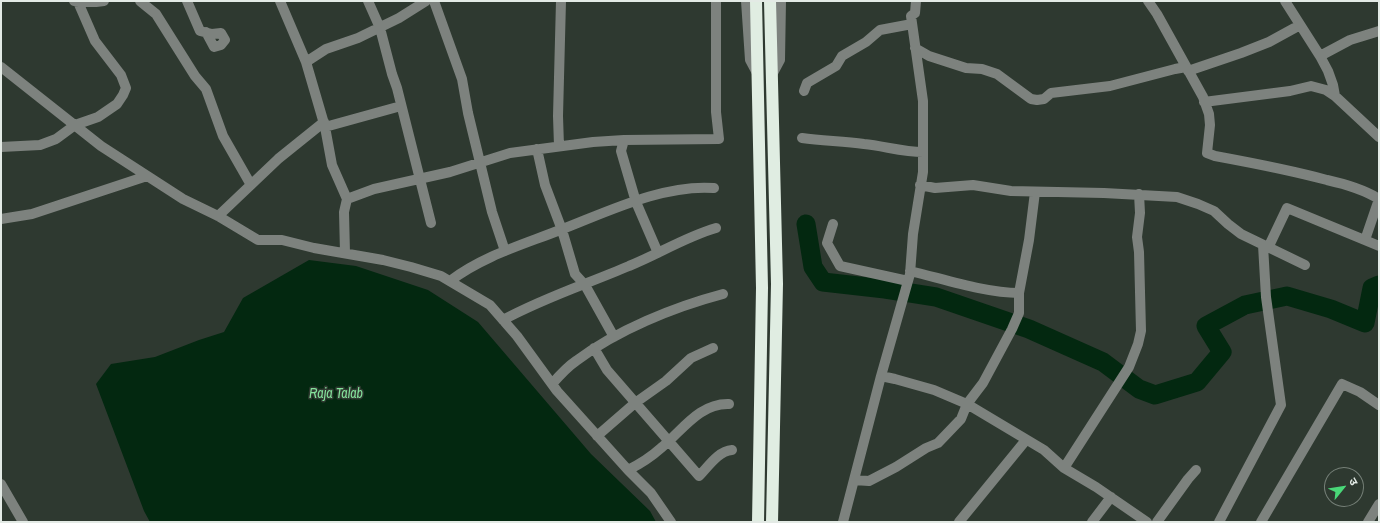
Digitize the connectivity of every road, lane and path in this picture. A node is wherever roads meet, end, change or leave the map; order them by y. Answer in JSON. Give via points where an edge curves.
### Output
{"nodes":[{"id":1,"x":76,"y":1,"type":"edge"},
{"id":2,"x":104,"y":1,"type":"edge"},
{"id":3,"x":140,"y":1,"type":"edge"},
{"id":4,"x":186,"y":1,"type":"edge"},
{"id":5,"x":280,"y":1,"type":"edge"},
{"id":6,"x":368,"y":1,"type":"edge"},
{"id":7,"x":426,"y":1,"type":"edge"},
{"id":8,"x":434,"y":1,"type":"edge"},
{"id":9,"x":561,"y":1,"type":"edge"},
{"id":10,"x":716,"y":1,"type":"edge"},
{"id":11,"x":746,"y":1,"type":"edge"},
{"id":12,"x":756,"y":1,"type":"edge"},
{"id":13,"x":770,"y":1,"type":"edge"},
{"id":14,"x":781,"y":1,"type":"edge"},
{"id":15,"x":916,"y":1,"type":"edge"},
{"id":16,"x":1148,"y":1,"type":"edge"},
{"id":17,"x":1285,"y":1,"type":"edge"},
{"id":18,"x":912,"y":24,"type":"junction"},
{"id":19,"x":1300,"y":25,"type":"junction"},
{"id":20,"x":380,"y":28,"type":"junction"},
{"id":21,"x":1379,"y":31,"type":"edge"},
{"id":22,"x":206,"y":32,"type":"dead end"},
{"id":23,"x":915,"y":48,"type":"junction"},
{"id":24,"x":1320,"y":56,"type":"junction"},
{"id":25,"x":306,"y":62,"type":"junction"},
{"id":26,"x":1,"y":68,"type":"edge"},
{"id":27,"x":1187,"y":69,"type":"junction"},
{"id":28,"x":772,"y":74,"type":"junction"},
{"id":29,"x":758,"y":75,"type":"junction"},
{"id":30,"x":804,"y":91,"type":"dead end"},
{"id":31,"x":1335,"y":96,"type":"junction"},
{"id":32,"x":1204,"y":102,"type":"junction"},
{"id":33,"x":401,"y":106,"type":"junction"},
{"id":34,"x":325,"y":124,"type":"junction"},
{"id":35,"x":75,"y":125,"type":"junction"},
{"id":36,"x":1379,"y":136,"type":"edge"},
{"id":37,"x":802,"y":138,"type":"dead end"},
{"id":38,"x":624,"y":140,"type":"junction"},
{"id":39,"x":560,"y":146,"type":"junction"},
{"id":40,"x":1,"y":147,"type":"edge"},
{"id":41,"x":537,"y":149,"type":"junction"},
{"id":42,"x":923,"y":152,"type":"junction"},
{"id":43,"x":480,"y":163,"type":"junction"},
{"id":44,"x":147,"y":176,"type":"junction"},
{"id":45,"x":420,"y":179,"type":"junction"},
{"id":46,"x":251,"y":185,"type":"junction"},
{"id":47,"x":920,"y":185,"type":"junction"},
{"id":48,"x":714,"y":188,"type":"dead end"},
{"id":49,"x":1035,"y":192,"type":"junction"},
{"id":50,"x":1139,"y":194,"type":"junction"},
{"id":51,"x":347,"y":200,"type":"junction"},
{"id":52,"x":636,"y":202,"type":"junction"},
{"id":53,"x":218,"y":216,"type":"junction"},
{"id":54,"x":1,"y":220,"type":"edge"},
{"id":55,"x":431,"y":223,"type":"dead end"},
{"id":56,"x":833,"y":224,"type":"dead end"},
{"id":57,"x":716,"y":228,"type":"dead end"},
{"id":58,"x":562,"y":230,"type":"junction"},
{"id":59,"x":1365,"y":240,"type":"junction"},
{"id":60,"x":1379,"y":246,"type":"edge"},
{"id":61,"x":1265,"y":247,"type":"junction"},
{"id":62,"x":505,"y":251,"type":"junction"},
{"id":63,"x":345,"y":253,"type":"junction"},
{"id":64,"x":658,"y":253,"type":"junction"},
{"id":65,"x":1305,"y":265,"type":"dead end"},
{"id":66,"x":909,"y":276,"type":"junction"},
{"id":67,"x":450,"y":281,"type":"junction"},
{"id":68,"x":585,"y":285,"type":"junction"},
{"id":69,"x":1019,"y":293,"type":"junction"},
{"id":70,"x":723,"y":294,"type":"dead end"},
{"id":71,"x":502,"y":320,"type":"junction"},
{"id":72,"x":614,"y":337,"type":"junction"},
{"id":73,"x":594,"y":348,"type":"junction"},
{"id":74,"x":712,"y":348,"type":"dead end"},
{"id":75,"x":881,"y":376,"type":"junction"},
{"id":76,"x":552,"y":384,"type":"junction"},
{"id":77,"x":635,"y":403,"type":"junction"},
{"id":78,"x":730,"y":404,"type":"dead end"},
{"id":79,"x":967,"y":404,"type":"junction"},
{"id":80,"x":1379,"y":406,"type":"edge"},
{"id":81,"x":597,"y":436,"type":"junction"},
{"id":82,"x":1026,"y":440,"type":"junction"},
{"id":83,"x":669,"y":442,"type":"junction"},
{"id":84,"x":732,"y":450,"type":"dead end"},
{"id":85,"x":1064,"y":468,"type":"junction"},
{"id":86,"x":628,"y":470,"type":"junction"},
{"id":87,"x":1196,"y":470,"type":"dead end"},
{"id":88,"x":854,"y":480,"type":"junction"},
{"id":89,"x":1,"y":484,"type":"edge"},
{"id":90,"x":1111,"y":497,"type":"junction"},
{"id":91,"x":1379,"y":504,"type":"edge"},
{"id":92,"x":23,"y":522,"type":"edge"},
{"id":93,"x":671,"y":522,"type":"edge"},
{"id":94,"x":758,"y":522,"type":"edge"},
{"id":95,"x":772,"y":522,"type":"edge"},
{"id":96,"x":843,"y":522,"type":"edge"},
{"id":97,"x":959,"y":522,"type":"edge"},
{"id":98,"x":1092,"y":522,"type":"edge"},
{"id":99,"x":1147,"y":522,"type":"edge"},
{"id":100,"x":1157,"y":522,"type":"edge"},
{"id":101,"x":1219,"y":522,"type":"edge"},
{"id":102,"x":1261,"y":522,"type":"edge"},
{"id":103,"x":1368,"y":522,"type":"edge"}],
"edges":[{"from":1,"to":2,"type":"street"},
{"from":1,"to":35,"type":"street","via":[[95,41],[120,75],[126,88],[117,104],[98,117]]},
{"from":3,"to":46,"type":"street","via":[[156,14],[195,76],[206,88],[224,136]]},
{"from":4,"to":22,"type":"street","via":[[200,31]]},
{"from":5,"to":25,"type":"street"},
{"from":6,"to":20,"type":"street"},
{"from":7,"to":20,"type":"street"},
{"from":8,"to":43,"type":"street","via":[[462,80]]},
{"from":9,"to":39,"type":"street","via":[[558,116]]},
{"from":10,"to":38,"type":"street","via":[[716,112],[719,139]]},
{"from":11,"to":29,"type":"street","via":[[750,60]]},
{"from":12,"to":29,"type":"highway"},
{"from":13,"to":28,"type":"highway"},
{"from":14,"to":28,"type":"street","via":[[780,60]]},
{"from":15,"to":18,"type":"street","via":[[915,13],[911,16]]},
{"from":16,"to":27,"type":"street"},
{"from":17,"to":19,"type":"street"},
{"from":18,"to":23,"type":"street"},
{"from":18,"to":30,"type":"street","via":[[880,30],[842,56],[836,66],[807,83]]},
{"from":19,"to":24,"type":"street"},
{"from":19,"to":27,"type":"street","via":[[1262,45]]},
{"from":20,"to":25,"type":"street","via":[[326,49]]},
{"from":20,"to":33,"type":"street"},
{"from":21,"to":24,"type":"street","via":[[1350,40]]},
{"from":23,"to":27,"type":"street","via":[[929,56],[966,68],[982,69],[997,74],[1031,99],[1037,100],[1044,99],[1051,93],[1110,86]]},
{"from":23,"to":42,"type":"street","via":[[923,101]]},
{"from":24,"to":31,"type":"street","via":[[1328,71]]},
{"from":25,"to":34,"type":"street"},
{"from":26,"to":35,"type":"street"},
{"from":27,"to":32,"type":"street"},
{"from":28,"to":95,"type":"highway","via":[[776,237]]},
{"from":29,"to":94,"type":"highway","via":[[762,238]]},
{"from":31,"to":32,"type":"street","via":[[1326,90],[1311,86]]},
{"from":31,"to":36,"type":"street"},
{"from":32,"to":59,"type":"street","via":[[1210,125],[1207,153],[1345,184],[1379,199]]},
{"from":33,"to":34,"type":"street"},
{"from":33,"to":45,"type":"street"},
{"from":34,"to":46,"type":"street","via":[[278,159]]},
{"from":34,"to":51,"type":"street","via":[[332,165]]},
{"from":35,"to":40,"type":"street","via":[[56,139],[40,145]]},
{"from":35,"to":44,"type":"street","via":[[101,146]]},
{"from":37,"to":42,"type":"street"},
{"from":38,"to":39,"type":"street"},
{"from":38,"to":52,"type":"street","via":[[621,151]]},
{"from":39,"to":41,"type":"street"},
{"from":41,"to":43,"type":"street","via":[[510,153]]},
{"from":41,"to":58,"type":"street","via":[[545,185]]},
{"from":42,"to":47,"type":"street"},
{"from":43,"to":45,"type":"street"},
{"from":43,"to":62,"type":"street"},
{"from":44,"to":53,"type":"street","via":[[183,199]]},
{"from":44,"to":54,"type":"street","via":[[32,214]]},
{"from":45,"to":51,"type":"street","via":[[374,189]]},
{"from":45,"to":55,"type":"street"},
{"from":46,"to":53,"type":"street"},
{"from":47,"to":49,"type":"street","via":[[934,188],[974,185]]},
{"from":47,"to":66,"type":"street"},
{"from":48,"to":52,"type":"street","via":[[664,193]]},
{"from":49,"to":50,"type":"street"},
{"from":49,"to":69,"type":"street"},
{"from":50,"to":61,"type":"street","via":[[1177,197],[1198,204],[1214,211],[1241,234]]},
{"from":50,"to":85,"type":"street","via":[[1137,237],[1141,331],[1138,344],[1129,367]]},
{"from":51,"to":63,"type":"street","via":[[344,212]]},
{"from":52,"to":58,"type":"street","via":[[577,222]]},
{"from":52,"to":64,"type":"street"},
{"from":53,"to":63,"type":"street","via":[[258,240],[282,240]]},
{"from":56,"to":66,"type":"street","via":[[827,243],[840,266]]},
{"from":57,"to":64,"type":"street","via":[[696,234]]},
{"from":58,"to":62,"type":"street"},
{"from":58,"to":68,"type":"street","via":[[575,274]]},
{"from":59,"to":60,"type":"street"},
{"from":59,"to":61,"type":"street","via":[[1288,208]]},
{"from":61,"to":65,"type":"street"},
{"from":61,"to":101,"type":"street","via":[[1266,297],[1281,405]]},
{"from":62,"to":67,"type":"street","via":[[484,259]]},
{"from":63,"to":67,"type":"street","via":[[412,267]]},
{"from":64,"to":68,"type":"street"},
{"from":66,"to":69,"type":"street"},
{"from":66,"to":75,"type":"street"},
{"from":67,"to":71,"type":"street","via":[[490,306]]},
{"from":68,"to":71,"type":"street","via":[[526,307]]},
{"from":68,"to":72,"type":"street"},
{"from":69,"to":79,"type":"street","via":[[1019,312],[1012,329],[983,383]]},
{"from":70,"to":72,"type":"street","via":[[700,300]]},
{"from":71,"to":76,"type":"street"},
{"from":72,"to":73,"type":"street"},
{"from":73,"to":76,"type":"street","via":[[574,361]]},
{"from":73,"to":77,"type":"street","via":[[607,370]]},
{"from":74,"to":77,"type":"street","via":[[691,358],[666,381]]},
{"from":75,"to":79,"type":"street","via":[[934,390]]},
{"from":75,"to":88,"type":"street"},
{"from":76,"to":81,"type":"street"},
{"from":77,"to":81,"type":"street"},
{"from":77,"to":83,"type":"street"},
{"from":78,"to":83,"type":"street","via":[[707,408]]},
{"from":79,"to":82,"type":"street"},
{"from":79,"to":88,"type":"street","via":[[962,419],[938,443],[869,481]]},
{"from":80,"to":102,"type":"street","via":[[1360,392],[1342,384]]},
{"from":81,"to":86,"type":"street"},
{"from":82,"to":85,"type":"street","via":[[1044,450]]},
{"from":82,"to":97,"type":"street"},
{"from":83,"to":84,"type":"street","via":[[699,476],[719,455]]},
{"from":83,"to":86,"type":"street","via":[[642,464]]},
{"from":85,"to":90,"type":"street"},
{"from":86,"to":93,"type":"street","via":[[651,493]]},
{"from":87,"to":100,"type":"street"},
{"from":88,"to":96,"type":"street"},
{"from":89,"to":92,"type":"street"},
{"from":90,"to":98,"type":"street"},
{"from":90,"to":99,"type":"street"},
{"from":91,"to":103,"type":"street"}]}
